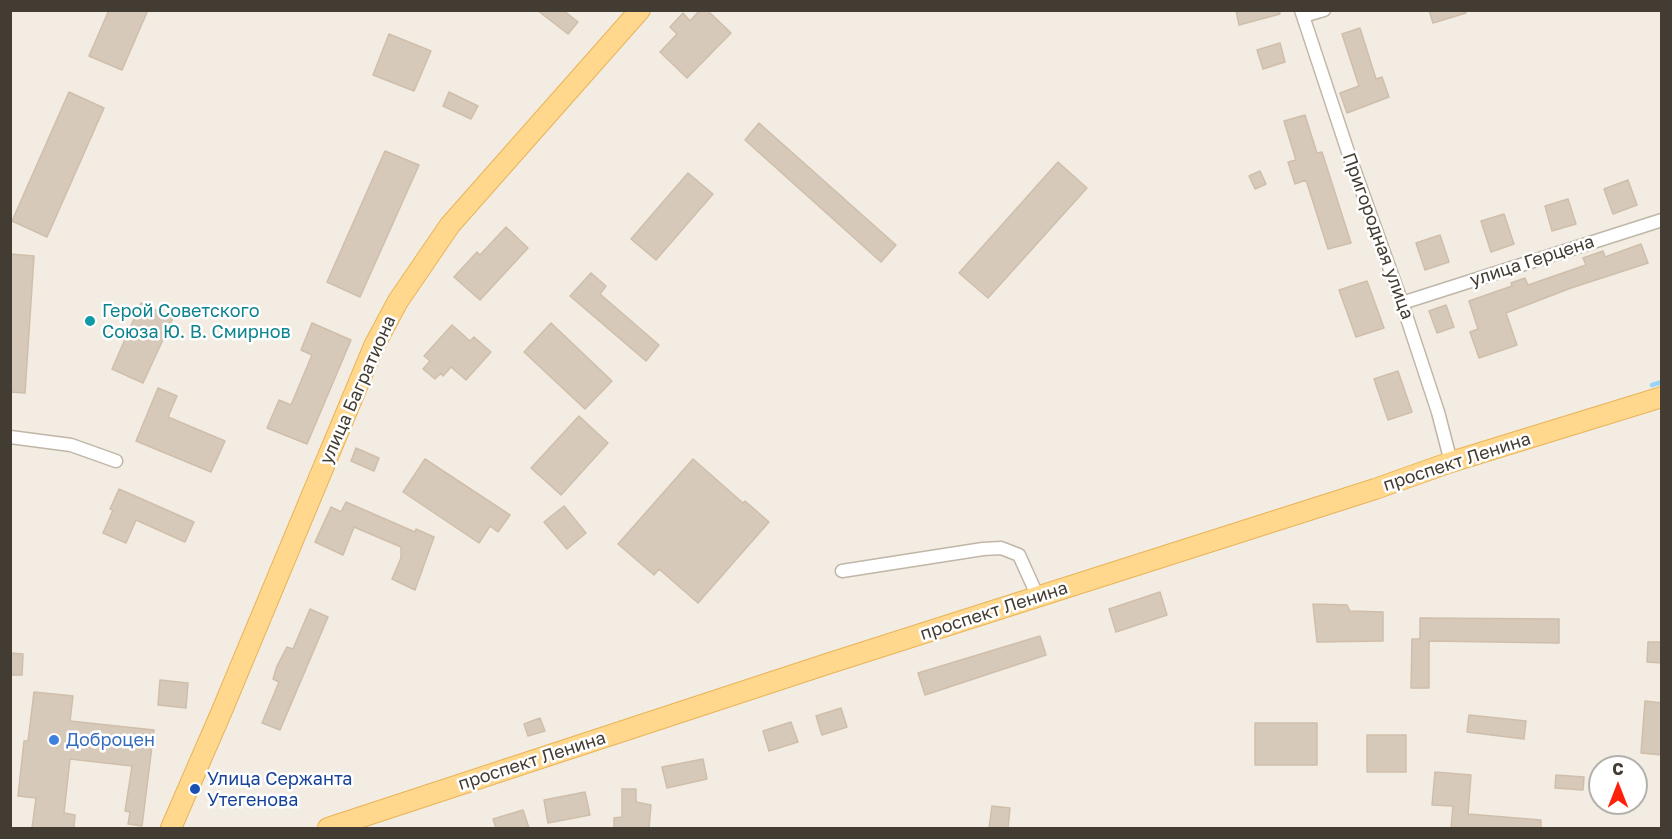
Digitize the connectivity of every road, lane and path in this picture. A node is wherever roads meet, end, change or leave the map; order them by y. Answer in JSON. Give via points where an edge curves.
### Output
{"nodes":[{"id":1,"x":640,"y":10,"type":"edge"},
{"id":2,"x":1324,"y":10,"type":"edge"},
{"id":3,"x":1302,"y":13,"type":"edge"},
{"id":4,"x":1662,"y":220,"type":"edge"},
{"id":5,"x":1402,"y":303,"type":"junction"},
{"id":6,"x":1662,"y":397,"type":"edge"},
{"id":7,"x":10,"y":436,"type":"edge"},
{"id":8,"x":116,"y":461,"type":"dead end"},
{"id":9,"x":1451,"y":462,"type":"junction"},
{"id":10,"x":842,"y":571,"type":"dead end"},
{"id":11,"x":1038,"y":597,"type":"junction"},
{"id":12,"x":171,"y":828,"type":"edge"},
{"id":13,"x":328,"y":828,"type":"edge"}],
"edges":[{"from":1,"to":12,"type":"main road","name":"улица Багратиона","via":[[450,225],[398,301],[374,346]]},
{"from":2,"to":3,"type":"street"},
{"from":3,"to":5,"type":"street","name":"Пригородная улица"},
{"from":4,"to":5,"type":"street","name":"улица Герцена"},
{"from":5,"to":9,"type":"street","name":"Пригородная улица"},
{"from":6,"to":9,"type":"main road","name":"проспект Ленина"},
{"from":7,"to":8,"type":"street","via":[[71,445]]},
{"from":9,"to":11,"type":"main road","name":"проспект Ленина"},
{"from":10,"to":11,"type":"street","via":[[1001,548],[1019,555]]},
{"from":11,"to":13,"type":"main road","name":"проспект Ленина"}]}
